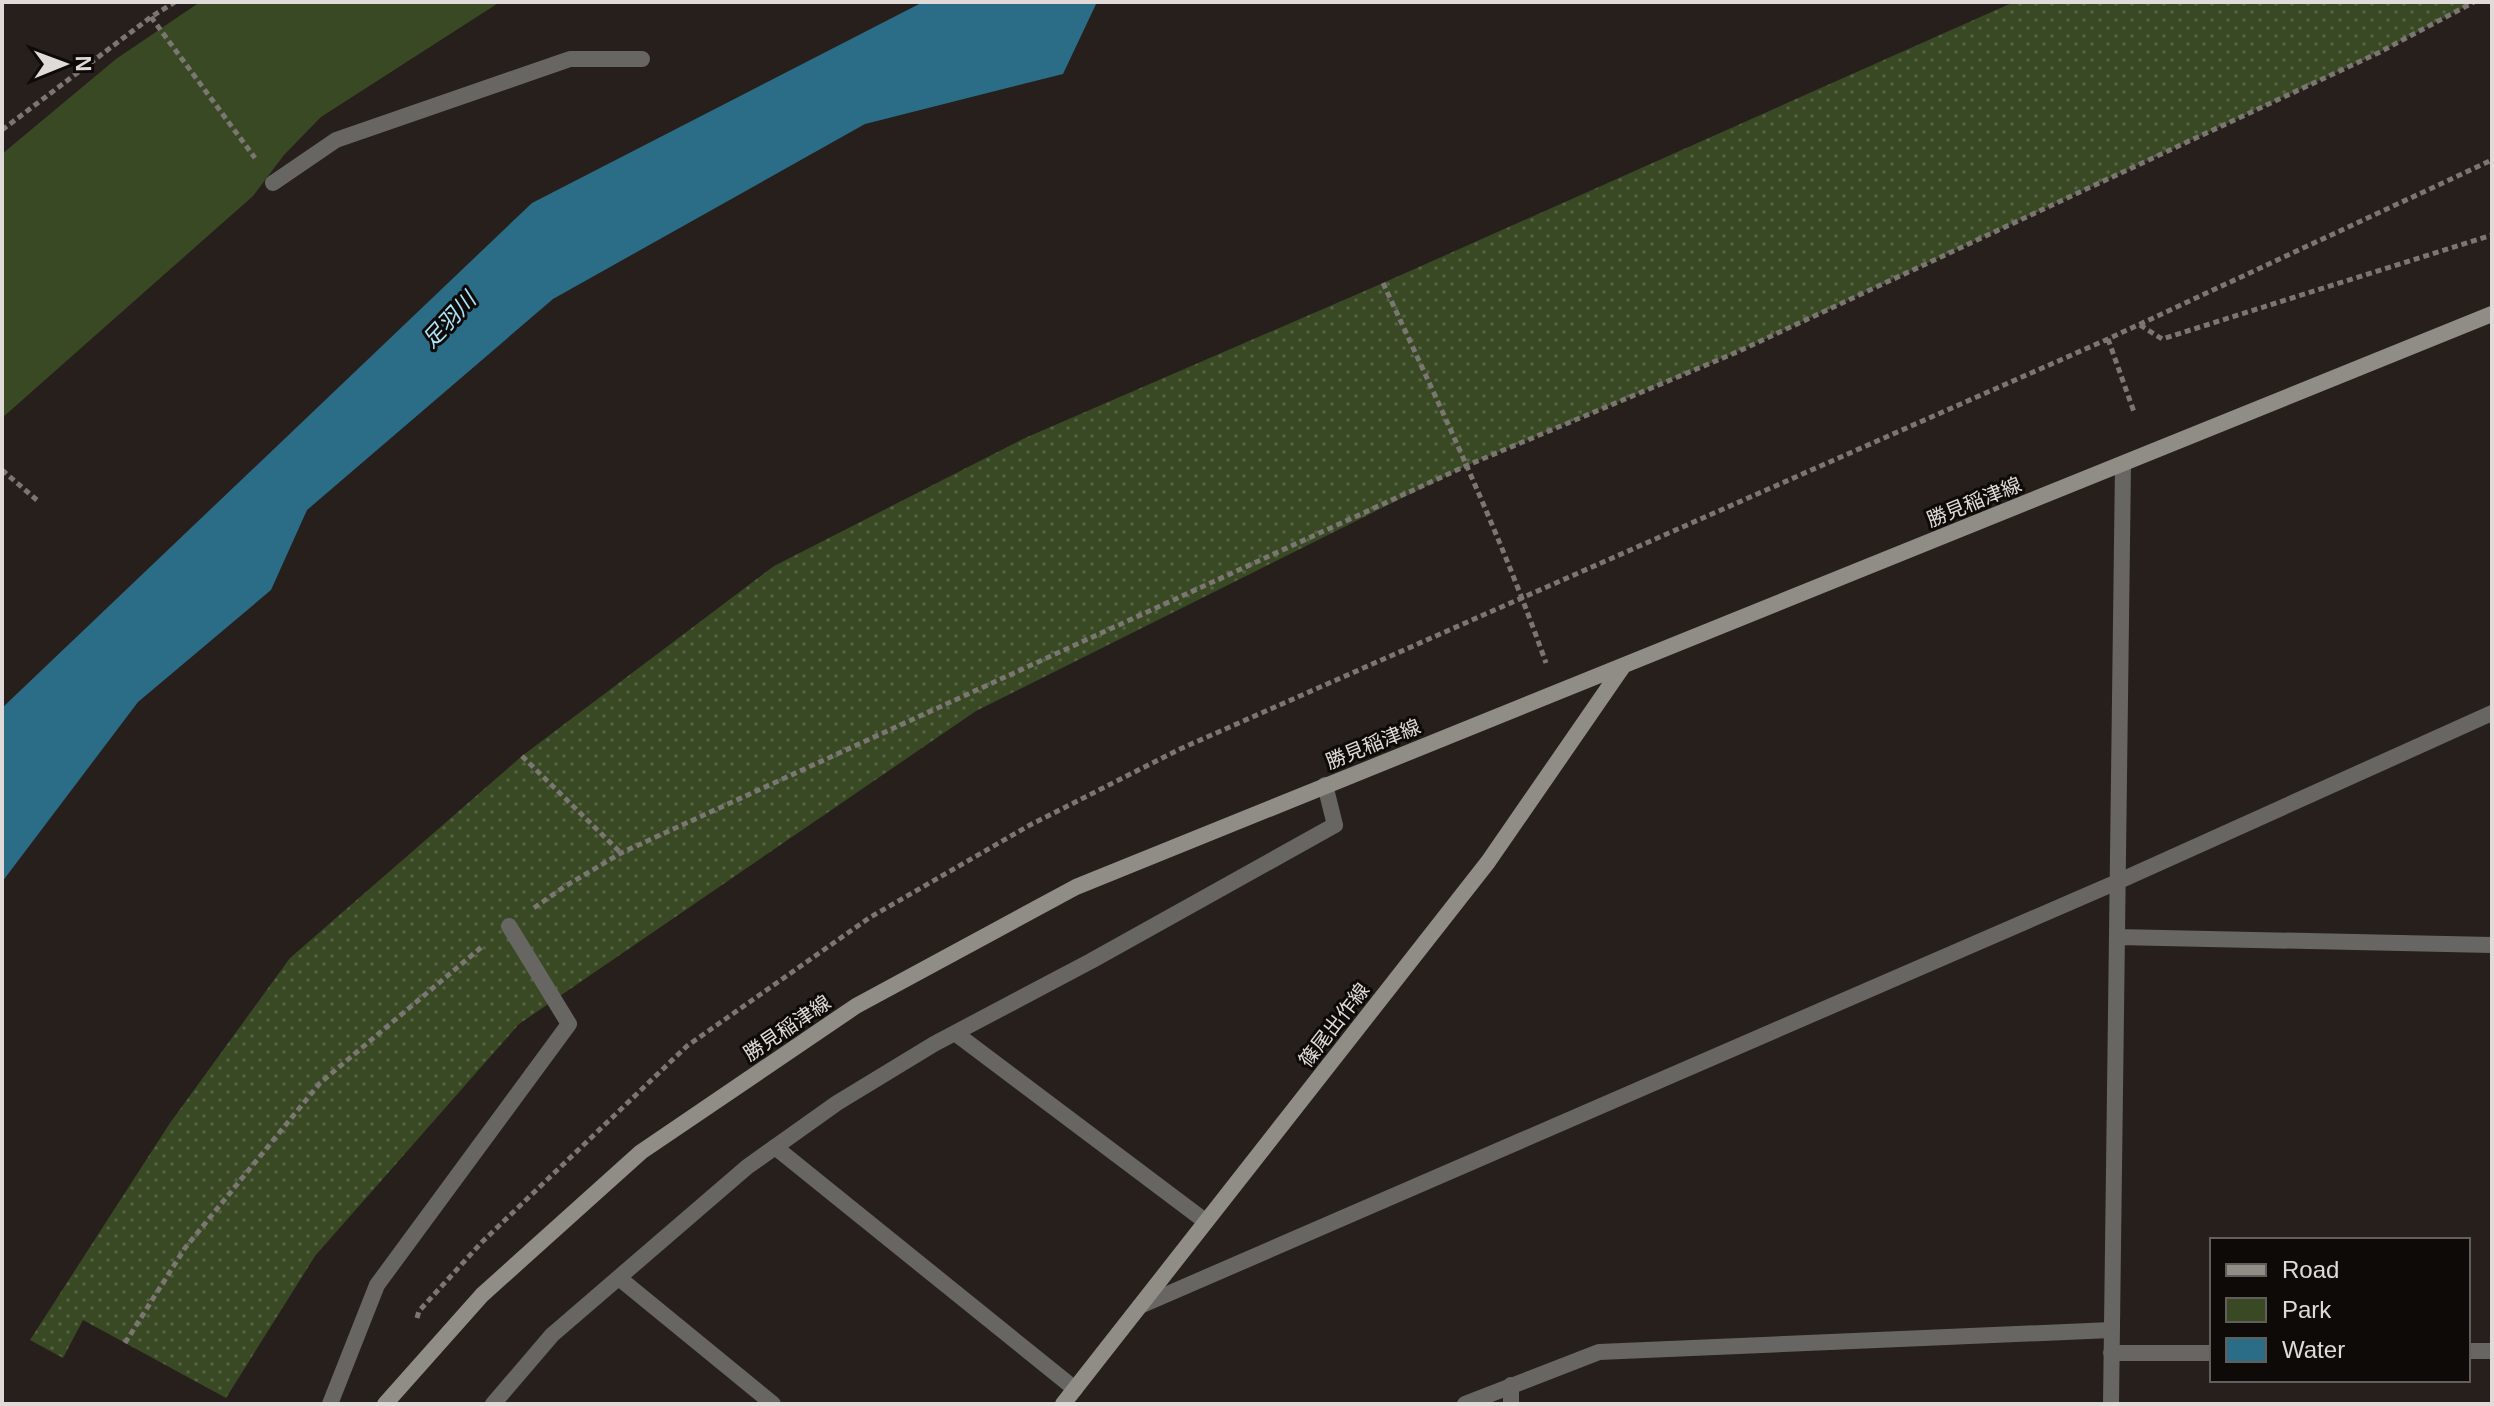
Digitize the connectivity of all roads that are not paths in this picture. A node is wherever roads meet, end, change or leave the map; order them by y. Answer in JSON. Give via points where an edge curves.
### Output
{"nodes":[{"id":1,"x":642,"y":59,"type":"dead end"},
{"id":2,"x":273,"y":183,"type":"road end"},
{"id":3,"x":2492,"y":314,"type":"edge"},
{"id":4,"x":2123,"y":464,"type":"junction"},
{"id":5,"x":1625,"y":663,"type":"junction"},
{"id":6,"x":2492,"y":713,"type":"edge"},
{"id":7,"x":1325,"y":785,"type":"junction"},
{"id":8,"x":2117,"y":882,"type":"junction"},
{"id":9,"x":509,"y":926,"type":"road end"},
{"id":10,"x":2117,"y":937,"type":"junction"},
{"id":11,"x":2492,"y":945,"type":"edge"},
{"id":12,"x":955,"y":1033,"type":"junction"},
{"id":13,"x":775,"y":1147,"type":"junction"},
{"id":14,"x":1205,"y":1221,"type":"junction"},
{"id":15,"x":619,"y":1278,"type":"junction"},
{"id":16,"x":1140,"y":1306,"type":"junction"},
{"id":17,"x":2111,"y":1330,"type":"junction"},
{"id":18,"x":2470,"y":1351,"type":"edge"},
{"id":19,"x":2492,"y":1351,"type":"edge"},
{"id":20,"x":2111,"y":1353,"type":"junction"},
{"id":21,"x":2210,"y":1353,"type":"edge"},
{"id":22,"x":1511,"y":1385,"type":"junction"},
{"id":23,"x":1075,"y":1389,"type":"junction"},
{"id":24,"x":330,"y":1404,"type":"edge"},
{"id":25,"x":385,"y":1404,"type":"edge"},
{"id":26,"x":493,"y":1404,"type":"edge"},
{"id":27,"x":773,"y":1404,"type":"edge"},
{"id":28,"x":1063,"y":1404,"type":"edge"},
{"id":29,"x":1465,"y":1404,"type":"edge"},
{"id":30,"x":1511,"y":1404,"type":"edge"},
{"id":31,"x":2111,"y":1404,"type":"edge"}],
"edges":[{"from":1,"to":2,"type":"street","via":[[570,59],[336,140]]},
{"from":3,"to":4,"type":"main road","name":"勝見稲津線"},
{"from":4,"to":5,"type":"main road","name":"勝見稲津線"},
{"from":4,"to":8,"type":"street"},
{"from":5,"to":7,"type":"main road","name":"勝見稲津線"},
{"from":5,"to":14,"type":"main road","name":"篠尾出作線","via":[[1488,862]]},
{"from":6,"to":8,"type":"street"},
{"from":7,"to":12,"type":"street","via":[[1335,825]]},
{"from":7,"to":25,"type":"main road","name":"勝見稲津線","via":[[1076,887],[856,1006],[641,1152],[482,1295]]},
{"from":8,"to":10,"type":"street"},
{"from":8,"to":16,"type":"street"},
{"from":9,"to":24,"type":"street","via":[[569,1024],[377,1285]]},
{"from":10,"to":11,"type":"street"},
{"from":10,"to":17,"type":"street"},
{"from":12,"to":13,"type":"street"},
{"from":12,"to":14,"type":"street"},
{"from":13,"to":15,"type":"street"},
{"from":13,"to":23,"type":"street"},
{"from":14,"to":16,"type":"main road","name":"篠尾出作線"},
{"from":15,"to":26,"type":"street","via":[[552,1335]]},
{"from":15,"to":27,"type":"street"},
{"from":16,"to":23,"type":"main road","name":"篠尾出作線"},
{"from":17,"to":20,"type":"street"},
{"from":17,"to":22,"type":"street","via":[[1599,1352]]},
{"from":18,"to":19,"type":"street"},
{"from":20,"to":21,"type":"street"},
{"from":20,"to":31,"type":"street"},
{"from":22,"to":29,"type":"street"},
{"from":22,"to":30,"type":"street"},
{"from":23,"to":28,"type":"main road","name":"篠尾出作線"}]}
